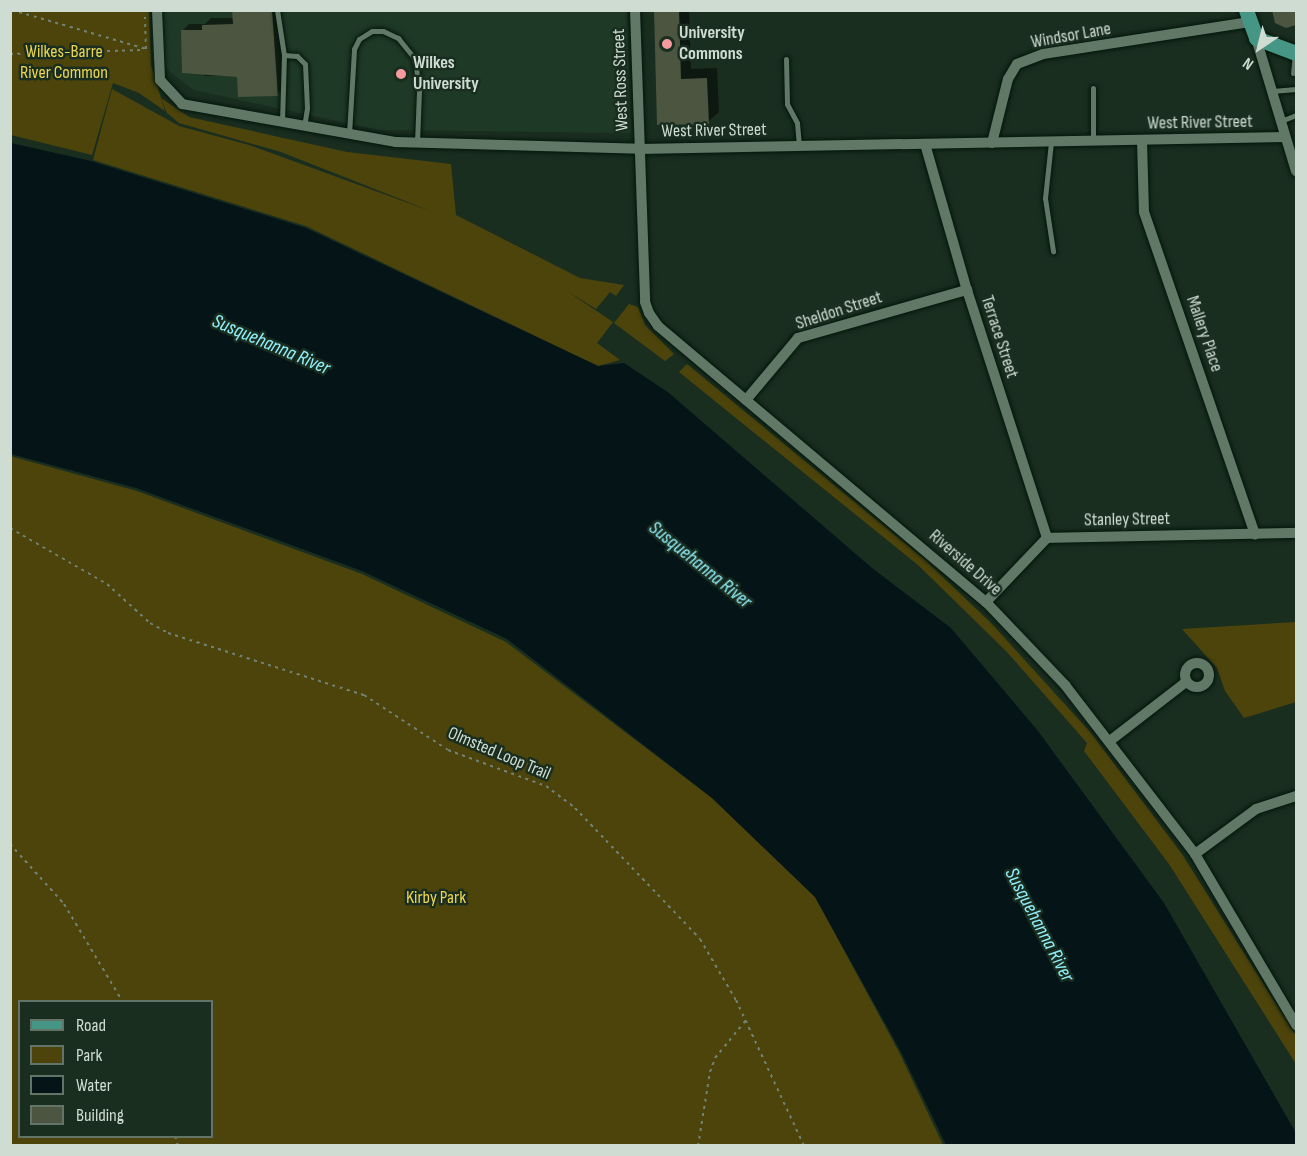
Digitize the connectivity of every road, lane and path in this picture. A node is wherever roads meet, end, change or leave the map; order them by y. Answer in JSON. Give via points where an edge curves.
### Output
{"nodes":[{"id":1,"x":12,"y":10,"type":"edge"},
{"id":2,"x":18,"y":10,"type":"edge"},
{"id":3,"x":145,"y":10,"type":"edge"},
{"id":4,"x":157,"y":10,"type":"edge"},
{"id":5,"x":277,"y":10,"type":"edge"},
{"id":6,"x":635,"y":10,"type":"edge"},
{"id":7,"x":24,"y":14,"type":"junction"},
{"id":8,"x":1248,"y":16,"type":"edge"},
{"id":9,"x":1256,"y":38,"type":"junction"},
{"id":10,"x":158,"y":49,"type":"junction"},
{"id":11,"x":146,"y":50,"type":"junction"},
{"id":12,"x":1296,"y":53,"type":"edge"},
{"id":13,"x":10,"y":54,"type":"edge"},
{"id":14,"x":284,"y":55,"type":"junction"},
{"id":15,"x":786,"y":59,"type":"dead end"},
{"id":16,"x":1294,"y":73,"type":"edge"},
{"id":17,"x":1093,"y":88,"type":"dead end"},
{"id":18,"x":1293,"y":88,"type":"edge"},
{"id":19,"x":1271,"y":91,"type":"junction"},
{"id":20,"x":1296,"y":115,"type":"edge"},
{"id":21,"x":1280,"y":121,"type":"junction"},
{"id":22,"x":282,"y":124,"type":"junction"},
{"id":23,"x":303,"y":127,"type":"junction"},
{"id":24,"x":349,"y":135,"type":"junction"},
{"id":25,"x":1285,"y":137,"type":"junction"},
{"id":26,"x":1093,"y":141,"type":"junction"},
{"id":27,"x":1142,"y":141,"type":"junction"},
{"id":28,"x":1051,"y":142,"type":"junction"},
{"id":29,"x":417,"y":143,"type":"junction"},
{"id":30,"x":992,"y":143,"type":"junction"},
{"id":31,"x":925,"y":144,"type":"junction"},
{"id":32,"x":799,"y":146,"type":"junction"},
{"id":33,"x":640,"y":148,"type":"junction"},
{"id":34,"x":1296,"y":171,"type":"edge"},
{"id":35,"x":1053,"y":251,"type":"dead end"},
{"id":36,"x":967,"y":290,"type":"junction"},
{"id":37,"x":746,"y":400,"type":"junction"},
{"id":38,"x":10,"y":528,"type":"edge"},
{"id":39,"x":1296,"y":533,"type":"edge"},
{"id":40,"x":1255,"y":534,"type":"junction"},
{"id":41,"x":1047,"y":538,"type":"junction"},
{"id":42,"x":986,"y":602,"type":"junction"},
{"id":43,"x":1186,"y":682,"type":"dead end"},
{"id":44,"x":1111,"y":740,"type":"junction"},
{"id":45,"x":1296,"y":796,"type":"edge"},
{"id":46,"x":10,"y":844,"type":"edge"},
{"id":47,"x":1195,"y":854,"type":"junction"},
{"id":48,"x":122,"y":1000,"type":"edge"},
{"id":49,"x":746,"y":1020,"type":"junction"},
{"id":50,"x":1296,"y":1025,"type":"edge"},
{"id":51,"x":698,"y":1146,"type":"edge"},
{"id":52,"x":804,"y":1146,"type":"edge"}],
"edges":[{"from":1,"to":7,"type":"path"},
{"from":2,"to":7,"type":"path"},
{"from":3,"to":11,"type":"path"},
{"from":4,"to":10,"type":"street"},
{"from":5,"to":14,"type":"lane"},
{"from":6,"to":33,"type":"street","name":"West Ross Street"},
{"from":7,"to":11,"type":"path"},
{"from":8,"to":9,"type":"main road"},
{"from":8,"to":30,"type":"street","name":"Windsor Lane","via":[[1043,54],[1017,64],[1008,79]]},
{"from":9,"to":12,"type":"main road"},
{"from":9,"to":19,"type":"street"},
{"from":10,"to":11,"type":"path"},
{"from":10,"to":22,"type":"street","name":"West River Street","via":[[160,80],[169,95],[188,106]]},
{"from":11,"to":13,"type":"path"},
{"from":12,"to":16,"type":"lane"},
{"from":14,"to":22,"type":"lane"},
{"from":14,"to":23,"type":"lane","via":[[297,57],[305,64],[307,108]]},
{"from":15,"to":32,"type":"lane","via":[[787,104],[797,123]]},
{"from":16,"to":18,"type":"lane"},
{"from":17,"to":26,"type":"lane"},
{"from":18,"to":19,"type":"lane"},
{"from":19,"to":21,"type":"street"},
{"from":20,"to":21,"type":"lane"},
{"from":21,"to":25,"type":"street"},
{"from":22,"to":23,"type":"street","name":"West River Street"},
{"from":23,"to":24,"type":"street","name":"West River Street"},
{"from":24,"to":29,"type":"street","name":"West River Street"},
{"from":24,"to":29,"type":"lane","via":[[354,49],[359,39],[372,31],[383,31],[398,38],[415,59],[419,91]]},
{"from":25,"to":27,"type":"street","name":"West River Street"},
{"from":25,"to":34,"type":"street"},
{"from":26,"to":27,"type":"street","name":"West River Street"},
{"from":26,"to":28,"type":"street","name":"West River Street"},
{"from":27,"to":40,"type":"street","name":"Mallery Place","via":[[1144,212]]},
{"from":28,"to":30,"type":"street","name":"West River Street"},
{"from":28,"to":35,"type":"lane","via":[[1044,198]]},
{"from":29,"to":33,"type":"street","name":"West River Street"},
{"from":30,"to":31,"type":"street","name":"West River Street"},
{"from":31,"to":32,"type":"street","name":"West River Street"},
{"from":31,"to":36,"type":"street","name":"Terrace Street"},
{"from":32,"to":33,"type":"street","name":"West River Street"},
{"from":33,"to":37,"type":"street","name":"Riverside Drive","via":[[645,302],[658,326]]},
{"from":36,"to":37,"type":"street","name":"Sheldon Street","via":[[798,338]]},
{"from":36,"to":41,"type":"street","name":"Terrace Street"},
{"from":37,"to":42,"type":"street","name":"Riverside Drive"},
{"from":38,"to":49,"type":"path","name":"Olmsted Loop Trail","via":[[107,584],[150,623],[168,633],[364,695],[448,750],[546,786],[575,808],[700,939]]},
{"from":39,"to":40,"type":"street","name":"Stanley Street"},
{"from":40,"to":41,"type":"street","name":"Stanley Street"},
{"from":41,"to":42,"type":"street"},
{"from":42,"to":44,"type":"street","name":"Riverside Drive"},
{"from":43,"to":44,"type":"street"},
{"from":44,"to":47,"type":"street","name":"Riverside Drive"},
{"from":45,"to":47,"type":"street","via":[[1256,809]]},
{"from":46,"to":48,"type":"path","via":[[64,904]]},
{"from":47,"to":50,"type":"street","name":"Riverside Drive"},
{"from":49,"to":51,"type":"path","via":[[716,1058],[710,1072]]},
{"from":49,"to":52,"type":"path","name":"Olmsted Loop Trail"}]}
